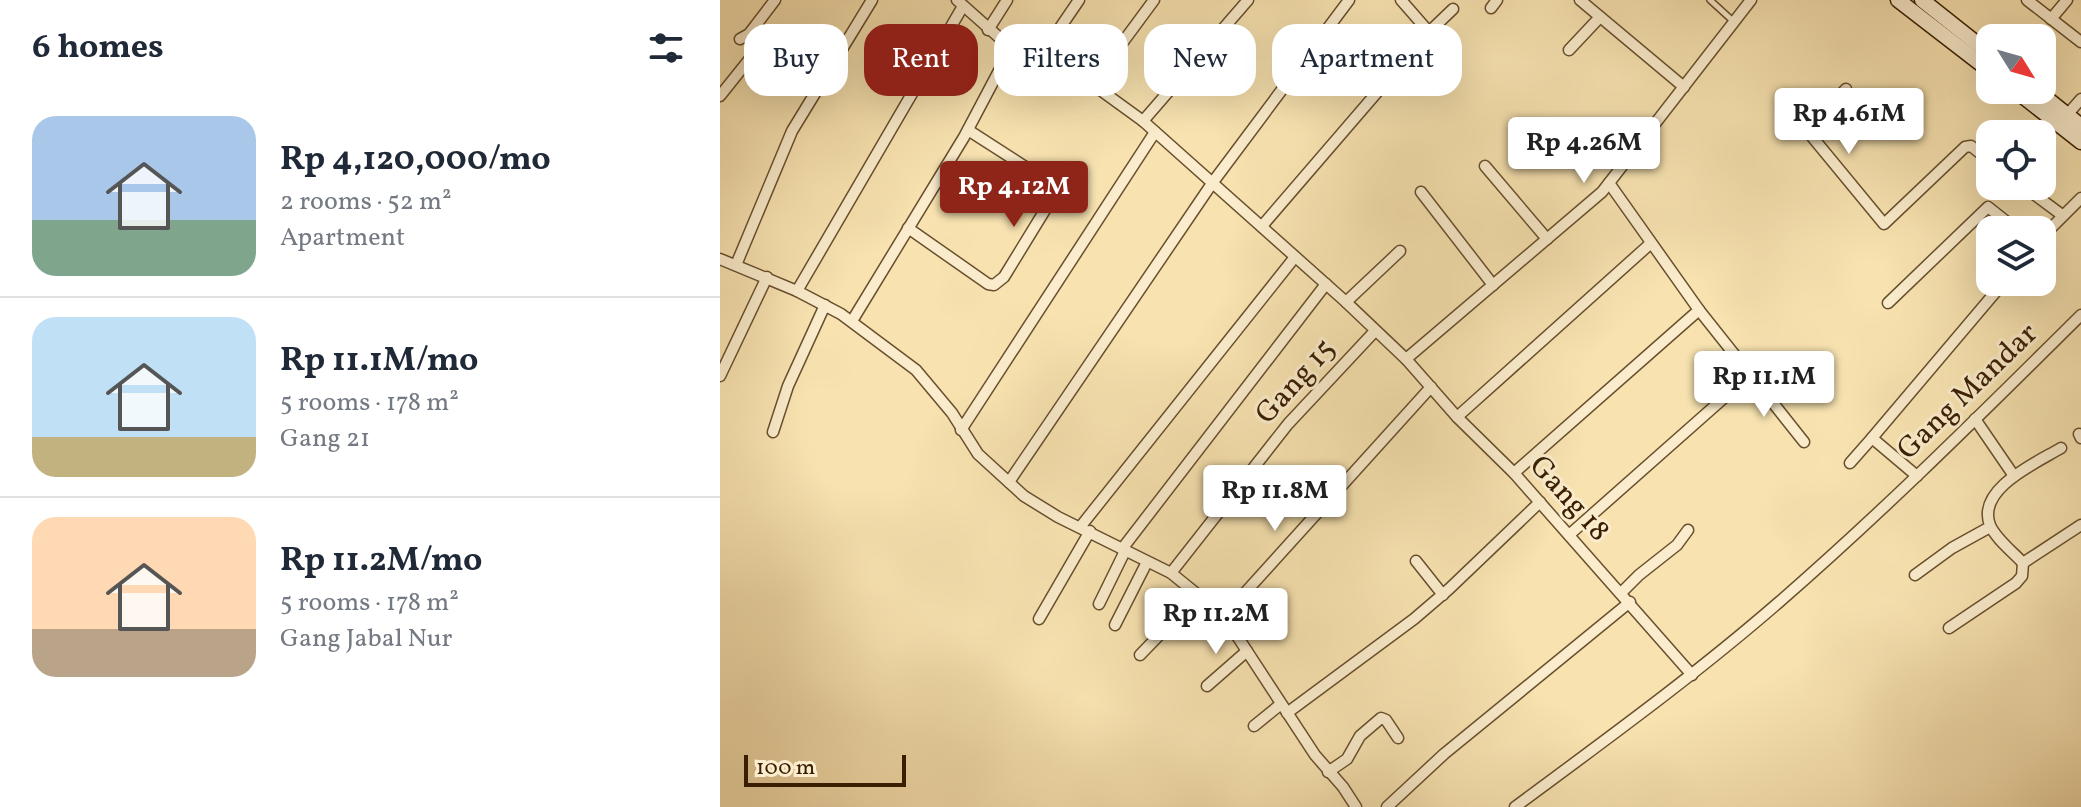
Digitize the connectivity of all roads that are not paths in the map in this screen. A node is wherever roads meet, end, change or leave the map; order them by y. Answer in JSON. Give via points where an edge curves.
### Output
{"nodes":[{"id":1,"x":775,"y":0,"type":"edge"},
{"id":2,"x":872,"y":0,"type":"edge"},
{"id":3,"x":1007,"y":0,"type":"edge"},
{"id":4,"x":1079,"y":0,"type":"edge"},
{"id":5,"x":1154,"y":0,"type":"edge"},
{"id":6,"x":1248,"y":0,"type":"edge"},
{"id":7,"x":1349,"y":0,"type":"edge"},
{"id":8,"x":1401,"y":0,"type":"edge"},
{"id":9,"x":1580,"y":0,"type":"edge"},
{"id":10,"x":1710,"y":0,"type":"edge"},
{"id":11,"x":1751,"y":0,"type":"edge"},
{"id":12,"x":1898,"y":0,"type":"edge"},
{"id":13,"x":1922,"y":0,"type":"edge"},
{"id":14,"x":2027,"y":0,"type":"edge"},
{"id":15,"x":2067,"y":0,"type":"edge"},
{"id":16,"x":960,"y":3,"type":"edge"},
{"id":17,"x":1453,"y":9,"type":"dead end"},
{"id":18,"x":1600,"y":17,"type":"junction"},
{"id":19,"x":2051,"y":19,"type":"junction"},
{"id":20,"x":1734,"y":22,"type":"junction"},
{"id":21,"x":1063,"y":24,"type":"edge"},
{"id":22,"x":1422,"y":24,"type":"edge"},
{"id":23,"x":1437,"y":24,"type":"edge"},
{"id":24,"x":988,"y":30,"type":"junction"},
{"id":25,"x":994,"y":35,"type":"edge"},
{"id":26,"x":1128,"y":35,"type":"edge"},
{"id":27,"x":2081,"y":42,"type":"edge"},
{"id":28,"x":1976,"y":43,"type":"edge"},
{"id":29,"x":1569,"y":50,"type":"dead end"},
{"id":30,"x":1976,"y":60,"type":"edge"},
{"id":31,"x":994,"y":80,"type":"edge"},
{"id":32,"x":1684,"y":87,"type":"junction"},
{"id":33,"x":1846,"y":89,"type":"dead end"},
{"id":34,"x":720,"y":96,"type":"edge"},
{"id":35,"x":1109,"y":96,"type":"edge"},
{"id":36,"x":1374,"y":96,"type":"edge"},
{"id":37,"x":2081,"y":99,"type":"edge"},
{"id":38,"x":2038,"y":104,"type":"edge"},
{"id":39,"x":2049,"y":104,"type":"edge"},
{"id":40,"x":2064,"y":120,"type":"junction"},
{"id":41,"x":1143,"y":121,"type":"junction"},
{"id":42,"x":2081,"y":126,"type":"edge"},
{"id":43,"x":968,"y":130,"type":"junction"},
{"id":44,"x":1155,"y":132,"type":"junction"},
{"id":45,"x":2081,"y":142,"type":"edge"},
{"id":46,"x":1976,"y":150,"type":"edge"},
{"id":47,"x":1485,"y":166,"type":"dead end"},
{"id":48,"x":1213,"y":182,"type":"junction"},
{"id":49,"x":1609,"y":183,"type":"junction"},
{"id":50,"x":1421,"y":192,"type":"dead end"},
{"id":51,"x":2081,"y":198,"type":"edge"},
{"id":52,"x":2042,"y":200,"type":"edge"},
{"id":53,"x":2062,"y":215,"type":"junction"},
{"id":54,"x":1979,"y":216,"type":"edge"},
{"id":55,"x":1999,"y":216,"type":"edge"},
{"id":56,"x":1976,"y":219,"type":"edge"},
{"id":57,"x":2056,"y":222,"type":"edge"},
{"id":58,"x":1262,"y":226,"type":"junction"},
{"id":59,"x":908,"y":228,"type":"junction"},
{"id":60,"x":1547,"y":239,"type":"junction"},
{"id":61,"x":1650,"y":244,"type":"junction"},
{"id":62,"x":1400,"y":251,"type":"dead end"},
{"id":63,"x":1295,"y":257,"type":"junction"},
{"id":64,"x":720,"y":259,"type":"edge"},
{"id":65,"x":736,"y":265,"type":"junction"},
{"id":66,"x":767,"y":277,"type":"junction"},
{"id":67,"x":1326,"y":284,"type":"junction"},
{"id":68,"x":1493,"y":285,"type":"junction"},
{"id":69,"x":797,"y":291,"type":"junction"},
{"id":70,"x":1992,"y":296,"type":"edge"},
{"id":71,"x":1346,"y":302,"type":"junction"},
{"id":72,"x":1888,"y":303,"type":"dead end"},
{"id":73,"x":825,"y":305,"type":"junction"},
{"id":74,"x":1699,"y":310,"type":"junction"},
{"id":75,"x":2081,"y":315,"type":"edge"},
{"id":76,"x":852,"y":321,"type":"junction"},
{"id":77,"x":1375,"y":331,"type":"junction"},
{"id":78,"x":1406,"y":359,"type":"junction"},
{"id":79,"x":1751,"y":374,"type":"junction"},
{"id":80,"x":720,"y":376,"type":"edge"},
{"id":81,"x":1431,"y":387,"type":"junction"},
{"id":82,"x":1457,"y":417,"type":"junction"},
{"id":83,"x":1975,"y":419,"type":"junction"},
{"id":84,"x":961,"y":430,"type":"junction"},
{"id":85,"x":773,"y":432,"type":"dead end"},
{"id":86,"x":1872,"y":438,"type":"junction"},
{"id":87,"x":1804,"y":442,"type":"dead end"},
{"id":88,"x":2061,"y":448,"type":"dead end"},
{"id":89,"x":1850,"y":463,"type":"dead end"},
{"id":90,"x":1514,"y":473,"type":"junction"},
{"id":91,"x":1917,"y":476,"type":"junction"},
{"id":92,"x":2014,"y":476,"type":"junction"},
{"id":93,"x":1009,"y":482,"type":"junction"},
{"id":94,"x":1540,"y":502,"type":"junction"},
{"id":95,"x":2081,"y":525,"type":"edge"},
{"id":96,"x":1990,"y":527,"type":"junction"},
{"id":97,"x":1085,"y":529,"type":"junction"},
{"id":98,"x":1688,"y":530,"type":"dead end"},
{"id":99,"x":1569,"y":535,"type":"junction"},
{"id":100,"x":1124,"y":550,"type":"junction"},
{"id":101,"x":1416,"y":561,"type":"dead end"},
{"id":102,"x":1147,"y":562,"type":"junction"},
{"id":103,"x":2023,"y":563,"type":"junction"},
{"id":104,"x":1171,"y":573,"type":"junction"},
{"id":105,"x":1915,"y":575,"type":"dead end"},
{"id":106,"x":1621,"y":593,"type":"junction"},
{"id":107,"x":1198,"y":595,"type":"junction"},
{"id":108,"x":1443,"y":595,"type":"junction"},
{"id":109,"x":1630,"y":602,"type":"junction"},
{"id":110,"x":1099,"y":604,"type":"dead end"},
{"id":111,"x":1224,"y":616,"type":"junction"},
{"id":112,"x":1039,"y":619,"type":"dead end"},
{"id":113,"x":1115,"y":625,"type":"dead end"},
{"id":114,"x":1949,"y":628,"type":"dead end"},
{"id":115,"x":1247,"y":651,"type":"junction"},
{"id":116,"x":1140,"y":655,"type":"dead end"},
{"id":117,"x":1692,"y":675,"type":"junction"},
{"id":118,"x":1207,"y":686,"type":"dead end"},
{"id":119,"x":1284,"y":708,"type":"junction"},
{"id":120,"x":1254,"y":726,"type":"dead end"},
{"id":121,"x":1398,"y":738,"type":"dead end"},
{"id":122,"x":1328,"y":772,"type":"junction"},
{"id":123,"x":1350,"y":805,"type":"edge"},
{"id":124,"x":1387,"y":807,"type":"edge"},
{"id":125,"x":1515,"y":807,"type":"edge"}],
"edges":[{"from":1,"to":34,"type":"street","via":[[744,36],[757,42],[756,51]]},
{"from":2,"to":65,"type":"street","via":[[792,131]]},
{"from":3,"to":24,"type":"street"},
{"from":4,"to":21,"type":"street"},
{"from":5,"to":26,"type":"street"},
{"from":6,"to":41,"type":"street"},
{"from":7,"to":48,"type":"street"},
{"from":8,"to":22,"type":"street"},
{"from":9,"to":18,"type":"street"},
{"from":10,"to":20,"type":"lane"},
{"from":11,"to":20,"type":"street"},
{"from":12,"to":30,"type":"main road"},
{"from":13,"to":28,"type":"main road"},
{"from":14,"to":19,"type":"street"},
{"from":15,"to":19,"type":"street"},
{"from":16,"to":24,"type":"street","name":"Gang 18"},
{"from":16,"to":69,"type":"street"},
{"from":17,"to":23,"type":"street"},
{"from":18,"to":29,"type":"street"},
{"from":18,"to":32,"type":"street"},
{"from":19,"to":27,"type":"street"},
{"from":20,"to":32,"type":"street"},
{"from":24,"to":25,"type":"street","name":"Gang 18"},
{"from":31,"to":43,"type":"street"},
{"from":32,"to":49,"type":"street"},
{"from":33,"to":46,"type":"street","via":[[1809,133],[1884,224],[1965,147]]},
{"from":35,"to":41,"type":"street","name":"Gang 18"},
{"from":36,"to":58,"type":"street"},
{"from":37,"to":40,"type":"street"},
{"from":38,"to":40,"type":"main road"},
{"from":39,"to":40,"type":"main road"},
{"from":40,"to":42,"type":"main road"},
{"from":40,"to":45,"type":"main road"},
{"from":41,"to":44,"type":"street","name":"Gang 18"},
{"from":43,"to":59,"type":"street"},
{"from":43,"to":59,"type":"street","via":[[1052,184],[1056,192],[1004,277],[988,284]]},
{"from":44,"to":48,"type":"street","name":"Gang 18"},
{"from":44,"to":84,"type":"street"},
{"from":47,"to":60,"type":"street"},
{"from":48,"to":58,"type":"street","name":"Gang 18"},
{"from":48,"to":93,"type":"street"},
{"from":49,"to":60,"type":"street"},
{"from":49,"to":61,"type":"street"},
{"from":50,"to":68,"type":"street"},
{"from":51,"to":53,"type":"street"},
{"from":52,"to":53,"type":"street"},
{"from":53,"to":57,"type":"street"},
{"from":54,"to":55,"type":"street","via":[[1988,207]]},
{"from":56,"to":72,"type":"street"},
{"from":58,"to":63,"type":"street","name":"Gang 18"},
{"from":59,"to":76,"type":"street"},
{"from":60,"to":68,"type":"street"},
{"from":61,"to":74,"type":"street"},
{"from":61,"to":82,"type":"street"},
{"from":62,"to":71,"type":"street"},
{"from":63,"to":67,"type":"street","name":"Gang 18"},
{"from":63,"to":97,"type":"street"},
{"from":64,"to":65,"type":"street"},
{"from":65,"to":66,"type":"street"},
{"from":66,"to":69,"type":"street"},
{"from":66,"to":80,"type":"street"},
{"from":67,"to":71,"type":"street","name":"Gang 18"},
{"from":67,"to":100,"type":"street"},
{"from":68,"to":78,"type":"street"},
{"from":69,"to":73,"type":"street"},
{"from":70,"to":86,"type":"street"},
{"from":71,"to":77,"type":"street","name":"Gang 18"},
{"from":73,"to":76,"type":"street"},
{"from":73,"to":85,"type":"street"},
{"from":74,"to":79,"type":"street"},
{"from":74,"to":90,"type":"street"},
{"from":75,"to":83,"type":"street","name":"Gang Mandar"},
{"from":76,"to":84,"type":"street","via":[[932,386]]},
{"from":77,"to":78,"type":"street","name":"Gang 18"},
{"from":77,"to":104,"type":"street","name":"Gang 15","via":[[1288,424]]},
{"from":78,"to":81,"type":"street","name":"Gang 18"},
{"from":79,"to":87,"type":"street"},
{"from":79,"to":99,"type":"street"},
{"from":81,"to":82,"type":"street","name":"Gang 18"},
{"from":81,"to":111,"type":"street"},
{"from":82,"to":90,"type":"street","name":"Gang 18"},
{"from":83,"to":91,"type":"street","name":"Gang Mandar"},
{"from":83,"to":92,"type":"street"},
{"from":84,"to":93,"type":"street"},
{"from":86,"to":89,"type":"street"},
{"from":86,"to":91,"type":"street"},
{"from":88,"to":92,"type":"street"},
{"from":90,"to":94,"type":"street","name":"Gang 18"},
{"from":91,"to":117,"type":"street","name":"Gang Mandar"},
{"from":92,"to":96,"type":"street","via":[[1991,499]]},
{"from":93,"to":97,"type":"street","via":[[1024,496]]},
{"from":94,"to":99,"type":"street","name":"Gang 18"},
{"from":94,"to":108,"type":"street"},
{"from":95,"to":103,"type":"street"},
{"from":96,"to":103,"type":"street"},
{"from":96,"to":105,"type":"street"},
{"from":97,"to":100,"type":"street"},
{"from":97,"to":112,"type":"street"},
{"from":98,"to":106,"type":"street"},
{"from":99,"to":106,"type":"street","name":"Gang 18"},
{"from":100,"to":102,"type":"street"},
{"from":100,"to":110,"type":"street"},
{"from":101,"to":108,"type":"street"},
{"from":102,"to":104,"type":"street"},
{"from":102,"to":113,"type":"street"},
{"from":103,"to":114,"type":"street","via":[[2016,583]]},
{"from":104,"to":107,"type":"street"},
{"from":106,"to":109,"type":"street","name":"Gang 18"},
{"from":107,"to":111,"type":"street"},
{"from":107,"to":116,"type":"street"},
{"from":108,"to":119,"type":"street","via":[[1355,665]]},
{"from":109,"to":117,"type":"street","name":"Gang 18"},
{"from":109,"to":124,"type":"street"},
{"from":111,"to":115,"type":"street"},
{"from":115,"to":118,"type":"street"},
{"from":115,"to":119,"type":"street"},
{"from":117,"to":125,"type":"street","name":"Gang Mandar"},
{"from":119,"to":120,"type":"street"},
{"from":119,"to":122,"type":"street"},
{"from":121,"to":122,"type":"street","via":[[1381,718],[1360,736],[1347,759]]},
{"from":122,"to":123,"type":"street"}]}
